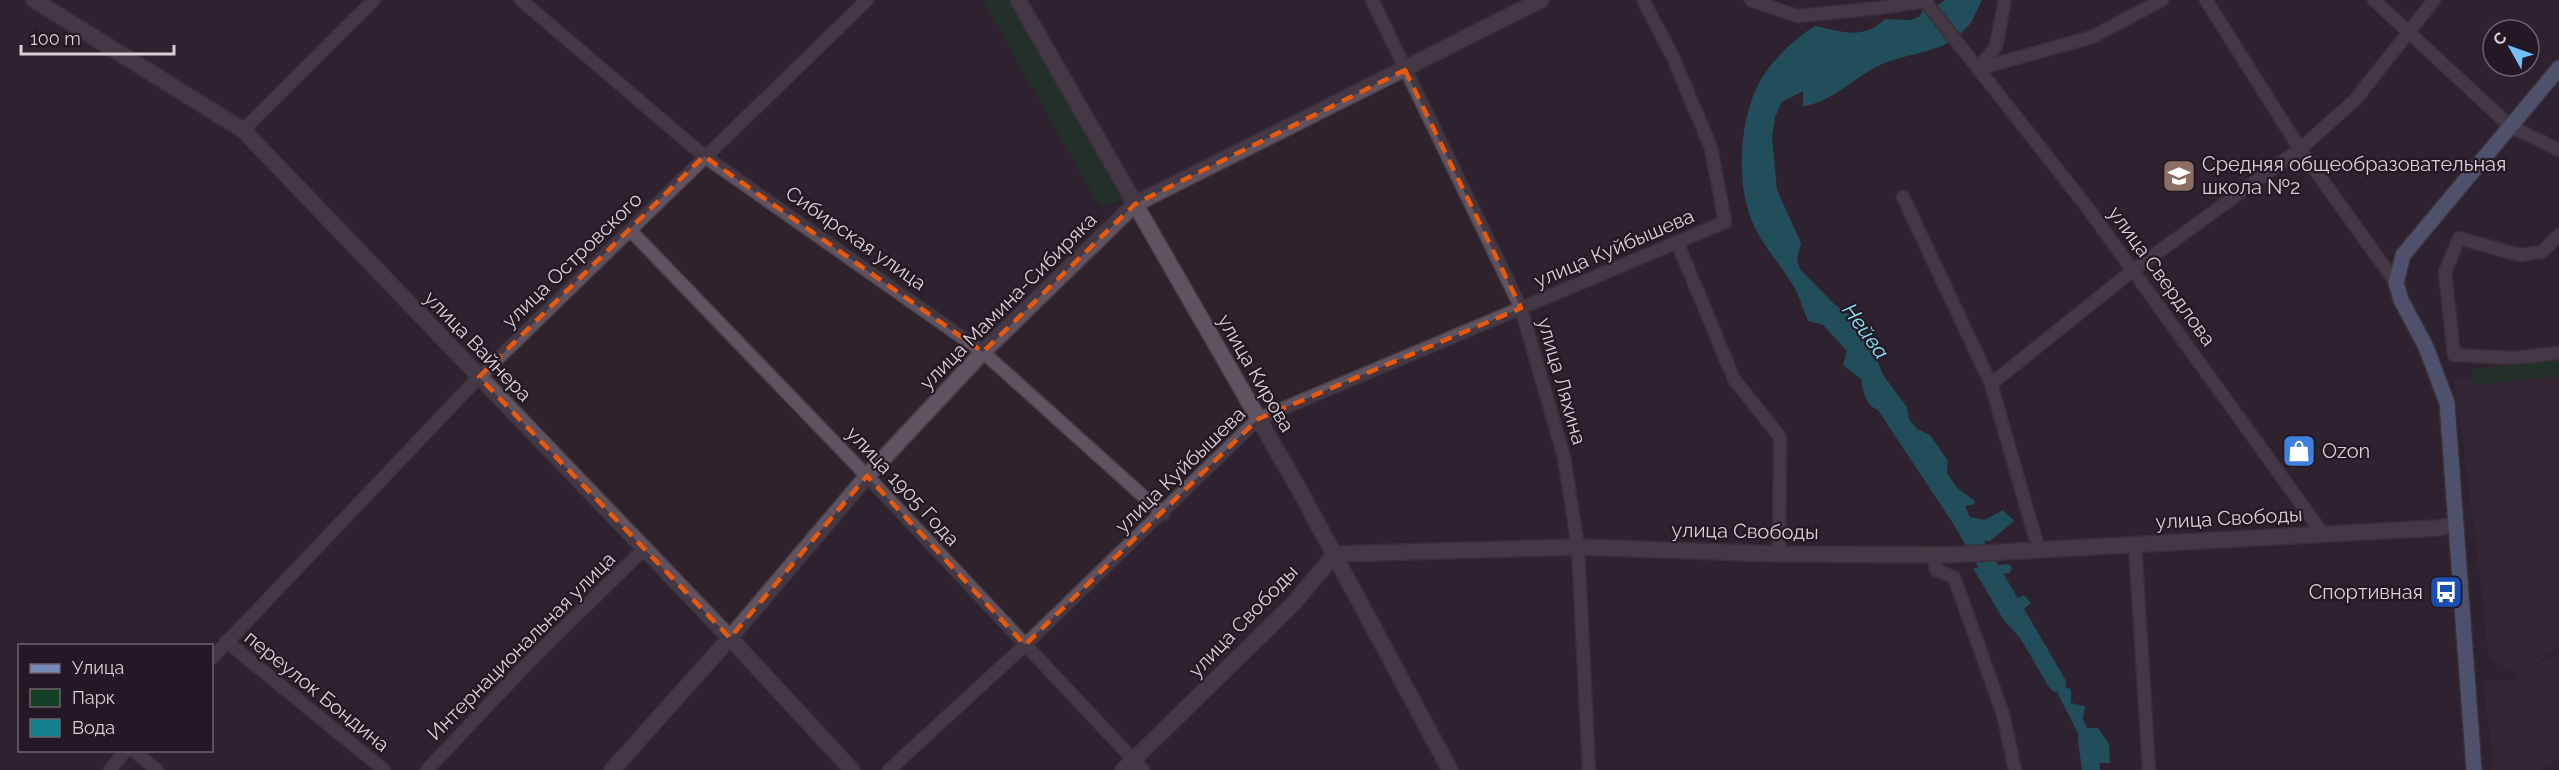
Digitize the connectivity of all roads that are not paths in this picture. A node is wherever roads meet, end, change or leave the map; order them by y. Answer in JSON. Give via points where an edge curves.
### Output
{"nodes":[{"id":1,"x":34,"y":0,"type":"edge"},
{"id":2,"x":374,"y":0,"type":"edge"},
{"id":3,"x":521,"y":0,"type":"edge"},
{"id":4,"x":867,"y":0,"type":"edge"},
{"id":5,"x":1018,"y":0,"type":"edge"},
{"id":6,"x":1372,"y":0,"type":"edge"},
{"id":7,"x":1541,"y":0,"type":"edge"},
{"id":8,"x":1643,"y":0,"type":"edge"},
{"id":9,"x":1751,"y":0,"type":"edge"},
{"id":10,"x":1925,"y":0,"type":"edge"},
{"id":11,"x":2005,"y":0,"type":"edge"},
{"id":12,"x":2162,"y":0,"type":"edge"},
{"id":13,"x":2206,"y":0,"type":"edge"},
{"id":14,"x":2374,"y":0,"type":"edge"},
{"id":15,"x":2434,"y":0,"type":"edge"},
{"id":16,"x":2408,"y":31,"type":"junction"},
{"id":17,"x":2559,"y":68,"type":"edge"},
{"id":18,"x":1978,"y":69,"type":"junction"},
{"id":19,"x":1405,"y":70,"type":"junction"},
{"id":20,"x":2510,"y":126,"type":"junction"},
{"id":21,"x":243,"y":130,"type":"junction"},
{"id":22,"x":2300,"y":149,"type":"junction"},
{"id":23,"x":2559,"y":150,"type":"edge"},
{"id":24,"x":704,"y":156,"type":"junction"},
{"id":25,"x":1903,"y":197,"type":"dead end"},
{"id":26,"x":1135,"y":204,"type":"junction"},
{"id":27,"x":632,"y":231,"type":"junction"},
{"id":28,"x":2559,"y":235,"type":"edge"},
{"id":29,"x":1677,"y":242,"type":"junction"},
{"id":30,"x":2132,"y":271,"type":"junction"},
{"id":31,"x":2396,"y":283,"type":"junction"},
{"id":32,"x":1521,"y":309,"type":"junction"},
{"id":33,"x":983,"y":352,"type":"junction"},
{"id":34,"x":2559,"y":353,"type":"edge"},
{"id":35,"x":479,"y":377,"type":"junction"},
{"id":36,"x":1991,"y":384,"type":"junction"},
{"id":37,"x":1258,"y":419,"type":"junction"},
{"id":38,"x":867,"y":476,"type":"junction"},
{"id":39,"x":1164,"y":514,"type":"junction"},
{"id":40,"x":2456,"y":524,"type":"junction"},
{"id":41,"x":2323,"y":534,"type":"junction"},
{"id":42,"x":2135,"y":544,"type":"junction"},
{"id":43,"x":1578,"y":547,"type":"junction"},
{"id":44,"x":643,"y":550,"type":"junction"},
{"id":45,"x":2039,"y":550,"type":"junction"},
{"id":46,"x":1335,"y":554,"type":"junction"},
{"id":47,"x":1779,"y":554,"type":"junction"},
{"id":48,"x":1940,"y":555,"type":"junction"},
{"id":49,"x":730,"y":638,"type":"junction"},
{"id":50,"x":226,"y":641,"type":"junction"},
{"id":51,"x":1026,"y":645,"type":"junction"},
{"id":52,"x":213,"y":657,"type":"edge"},
{"id":53,"x":124,"y":752,"type":"edge"},
{"id":54,"x":136,"y":752,"type":"edge"},
{"id":55,"x":1133,"y":767,"type":"edge"},
{"id":56,"x":110,"y":770,"type":"edge"},
{"id":57,"x":158,"y":770,"type":"edge"},
{"id":58,"x":384,"y":770,"type":"edge"},
{"id":59,"x":427,"y":770,"type":"edge"},
{"id":60,"x":612,"y":770,"type":"edge"},
{"id":61,"x":852,"y":770,"type":"edge"},
{"id":62,"x":889,"y":770,"type":"edge"},
{"id":63,"x":1450,"y":770,"type":"edge"},
{"id":64,"x":1589,"y":770,"type":"edge"},
{"id":65,"x":2015,"y":770,"type":"edge"},
{"id":66,"x":2149,"y":770,"type":"edge"},
{"id":67,"x":2474,"y":770,"type":"edge"}],
"edges":[{"from":1,"to":21,"type":"street","name":"улица Вайнера"},
{"from":2,"to":21,"type":"street"},
{"from":3,"to":24,"type":"street","name":"Сибирская улица"},
{"from":4,"to":24,"type":"street","name":"улица Островского"},
{"from":5,"to":26,"type":"street","name":"улица Кирова"},
{"from":6,"to":19,"type":"street","name":"улица Ляхина"},
{"from":7,"to":19,"type":"street","name":"улица Мамина-Сибиряка"},
{"from":8,"to":29,"type":"street","name":"улица Куйбышева","via":[[1673,57],[1712,148],[1725,222]]},
{"from":9,"to":10,"type":"street","via":[[1797,16]]},
{"from":10,"to":18,"type":"street","name":"улица Свердлова"},
{"from":11,"to":18,"type":"street","via":[[1996,46]]},
{"from":12,"to":18,"type":"street","via":[[2092,37]]},
{"from":13,"to":22,"type":"street"},
{"from":14,"to":16,"type":"street"},
{"from":15,"to":16,"type":"street"},
{"from":16,"to":20,"type":"street"},
{"from":16,"to":22,"type":"street","via":[[2355,100]]},
{"from":17,"to":20,"type":"main road"},
{"from":18,"to":30,"type":"street","name":"улица Свердлова","via":[[2087,207]]},
{"from":19,"to":26,"type":"street","name":"улица Мамина-Сибиряка"},
{"from":19,"to":32,"type":"street","name":"улица Ляхина"},
{"from":20,"to":23,"type":"street"},
{"from":20,"to":31,"type":"main road","via":[[2403,255]]},
{"from":21,"to":35,"type":"street","name":"улица Вайнера"},
{"from":22,"to":30,"type":"street"},
{"from":22,"to":31,"type":"street"},
{"from":24,"to":27,"type":"street","name":"улица Островского"},
{"from":24,"to":33,"type":"street","name":"Сибирская улица"},
{"from":25,"to":36,"type":"street"},
{"from":26,"to":33,"type":"street","name":"улица Мамина-Сибиряка"},
{"from":26,"to":37,"type":"street","name":"улица Кирова"},
{"from":27,"to":35,"type":"street","name":"улица Островского"},
{"from":27,"to":38,"type":"street","name":"улица 1905 Года"},
{"from":28,"to":34,"type":"street","via":[[2542,252],[2519,255],[2459,238],[2445,272],[2454,355],[2513,357]]},
{"from":29,"to":32,"type":"street","name":"улица Куйбышева"},
{"from":29,"to":47,"type":"street","via":[[1734,379],[1780,437]]},
{"from":30,"to":36,"type":"street"},
{"from":30,"to":41,"type":"street","name":"улица Свердлова"},
{"from":31,"to":40,"type":"main road","via":[[2447,403]]},
{"from":32,"to":37,"type":"street","name":"улица Куйбышева"},
{"from":32,"to":43,"type":"street","name":"улица Ляхина","via":[[1564,457]]},
{"from":33,"to":38,"type":"street","name":"улица Мамина-Сибиряка"},
{"from":33,"to":39,"type":"street","name":"Сибирская улица"},
{"from":35,"to":44,"type":"street","name":"улица Вайнера"},
{"from":35,"to":50,"type":"street","name":"улица Островского"},
{"from":36,"to":45,"type":"street"},
{"from":37,"to":39,"type":"street","name":"улица Куйбышева"},
{"from":37,"to":46,"type":"street","name":"улица Кирова"},
{"from":38,"to":49,"type":"street","name":"улица Мамина-Сибиряка"},
{"from":38,"to":51,"type":"street","name":"улица 1905 Года"},
{"from":39,"to":51,"type":"street","name":"улица Куйбышева"},
{"from":40,"to":41,"type":"street","name":"улица Свободы"},
{"from":40,"to":67,"type":"main road"},
{"from":41,"to":42,"type":"street","name":"улица Свободы"},
{"from":42,"to":45,"type":"street","name":"улица Свободы"},
{"from":42,"to":66,"type":"street"},
{"from":43,"to":46,"type":"street","name":"улица Свободы"},
{"from":43,"to":47,"type":"street","name":"улица Свободы"},
{"from":43,"to":64,"type":"street","name":"улица Ляхина"},
{"from":44,"to":49,"type":"street","name":"улица Вайнера"},
{"from":44,"to":59,"type":"street","name":"Интернациональная улица"},
{"from":45,"to":48,"type":"street","name":"улица Свободы"},
{"from":46,"to":55,"type":"street","name":"улица Свободы","via":[[1293,604]]},
{"from":46,"to":63,"type":"street","name":"улица Кирова"},
{"from":47,"to":48,"type":"street","name":"улица Свободы"},
{"from":48,"to":65,"type":"street","via":[[1936,570],[1954,577],[2003,714]]},
{"from":49,"to":60,"type":"street","name":"улица Мамина-Сибиряка"},
{"from":49,"to":61,"type":"street","name":"улица Вайнера"},
{"from":50,"to":52,"type":"street","name":"улица Островского"},
{"from":50,"to":58,"type":"street","name":"переулок Бондина"},
{"from":51,"to":55,"type":"street","name":"улица 1905 Года"},
{"from":51,"to":62,"type":"street","name":"улица Куйбышева"},
{"from":53,"to":56,"type":"street"},
{"from":54,"to":57,"type":"street"}]}
